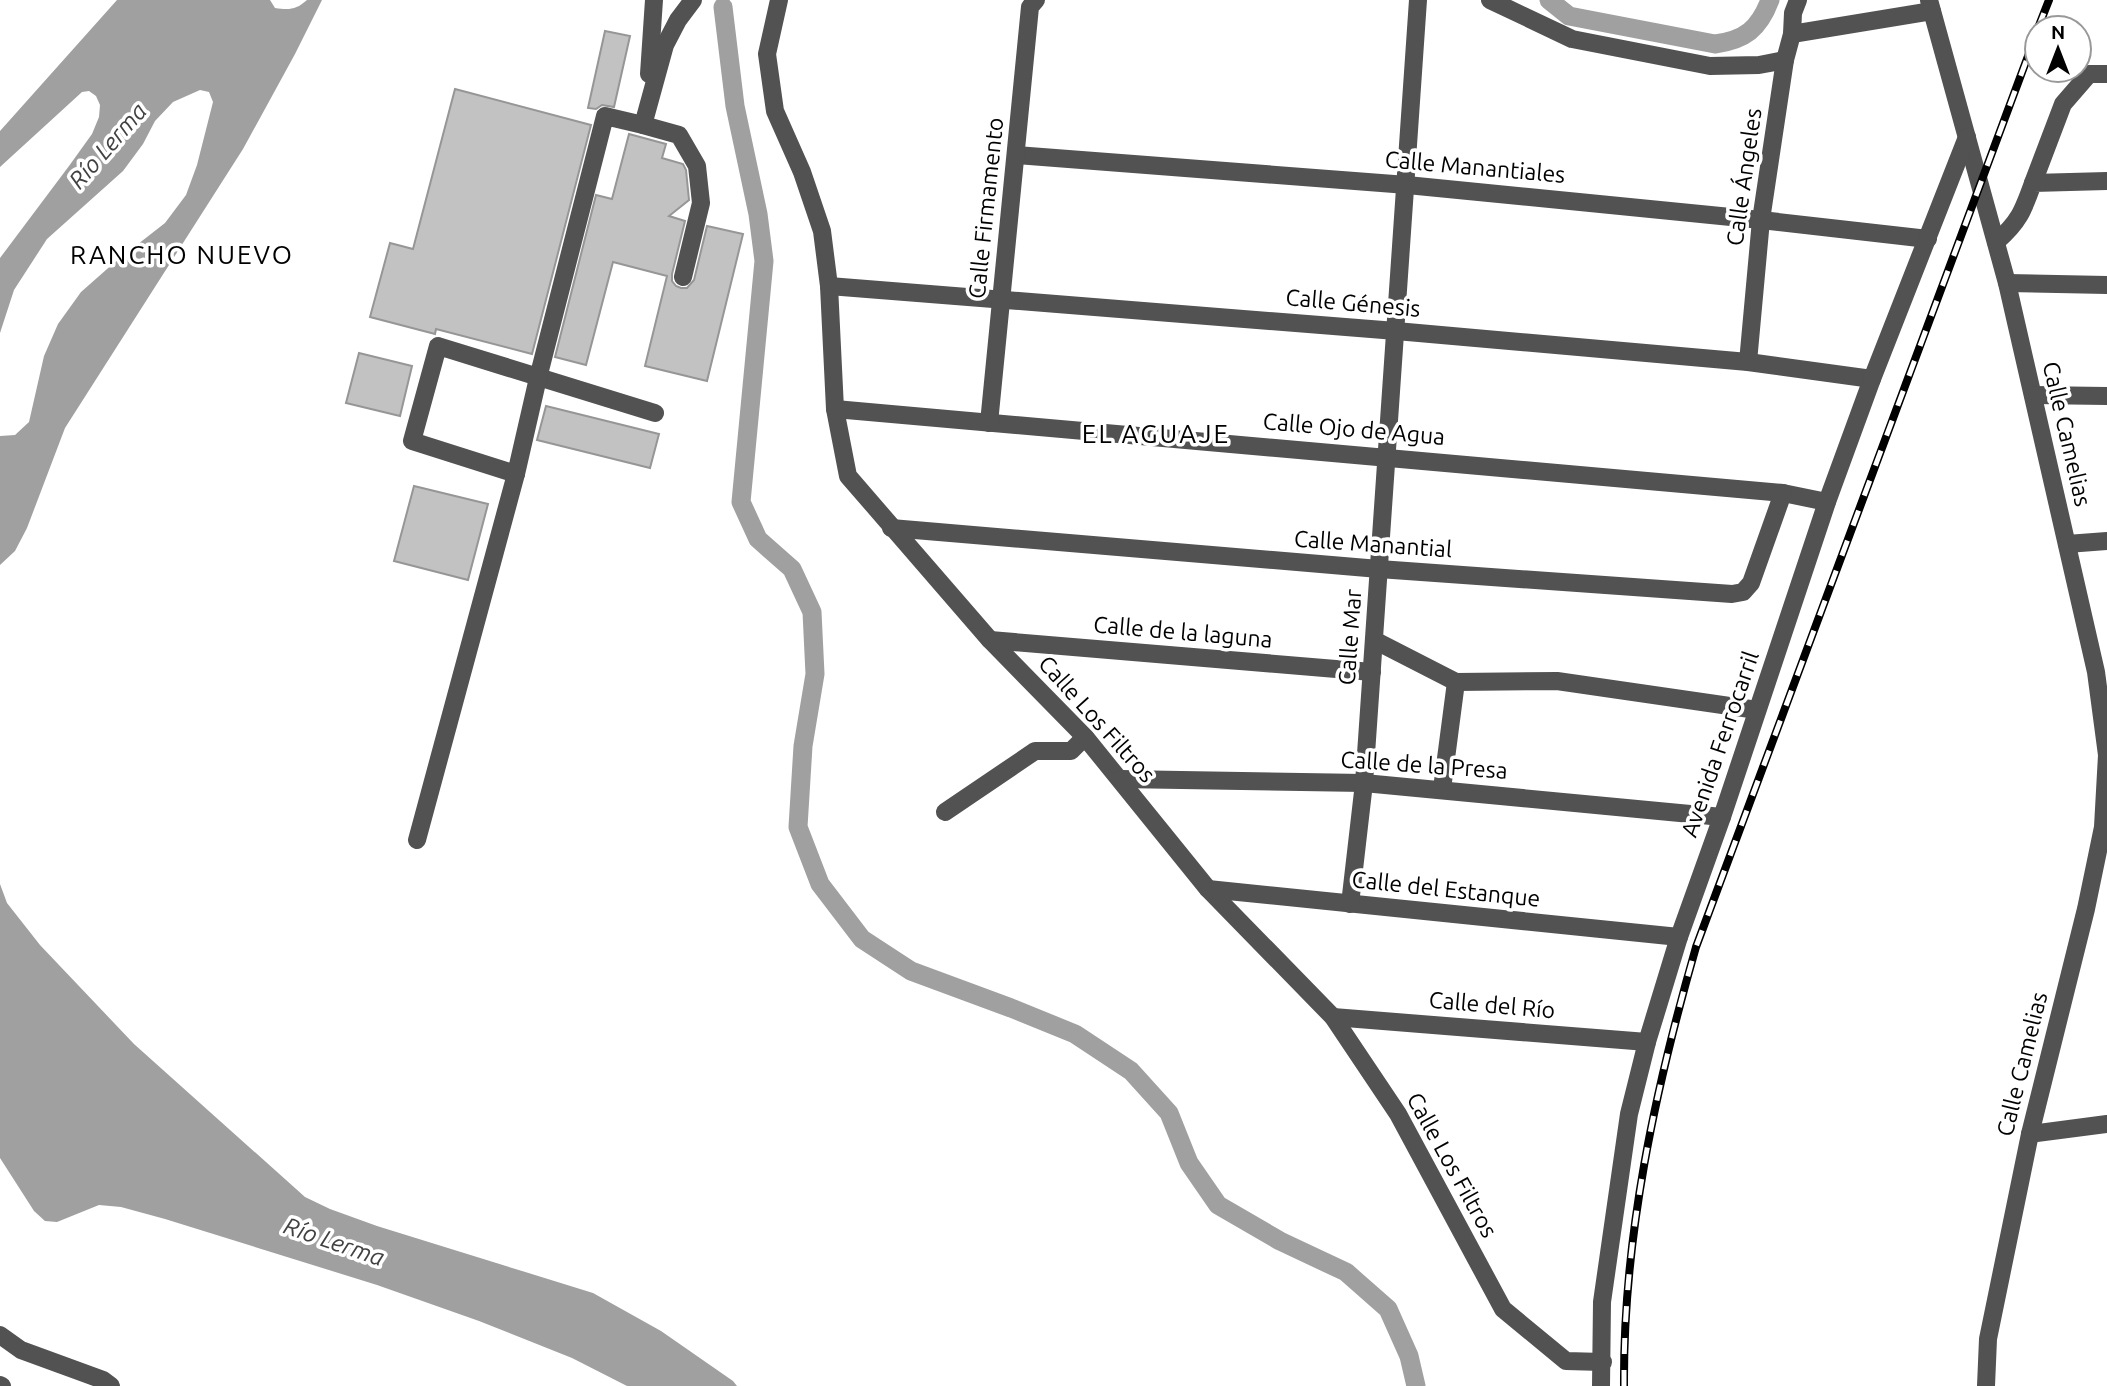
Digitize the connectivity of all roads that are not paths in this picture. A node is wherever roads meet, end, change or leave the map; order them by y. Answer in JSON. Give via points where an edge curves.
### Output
{"nodes":[{"id":1,"x":654,"y":0,"type":"edge"},
{"id":2,"x":693,"y":0,"type":"edge"},
{"id":3,"x":779,"y":0,"type":"edge"},
{"id":4,"x":1036,"y":0,"type":"edge"},
{"id":5,"x":1418,"y":0,"type":"edge"},
{"id":6,"x":1490,"y":0,"type":"edge"},
{"id":7,"x":1798,"y":0,"type":"edge"},
{"id":8,"x":1931,"y":5,"type":"edge"},
{"id":9,"x":1792,"y":34,"type":"junction"},
{"id":10,"x":1784,"y":60,"type":"junction"},
{"id":11,"x":2098,"y":74,"type":"edge"},
{"id":12,"x":645,"y":117,"type":"junction"},
{"id":13,"x":1967,"y":137,"type":"junction"},
{"id":14,"x":1016,"y":155,"type":"junction"},
{"id":15,"x":2107,"y":181,"type":"edge"},
{"id":16,"x":2033,"y":183,"type":"junction"},
{"id":17,"x":1407,"y":185,"type":"junction"},
{"id":18,"x":1761,"y":220,"type":"junction"},
{"id":19,"x":1928,"y":239,"type":"junction"},
{"id":20,"x":1996,"y":242,"type":"junction"},
{"id":21,"x":683,"y":277,"type":"dead end"},
{"id":22,"x":2007,"y":283,"type":"junction"},
{"id":23,"x":2107,"y":285,"type":"edge"},
{"id":24,"x":829,"y":286,"type":"junction"},
{"id":25,"x":1002,"y":300,"type":"junction"},
{"id":26,"x":1396,"y":331,"type":"junction"},
{"id":27,"x":1748,"y":362,"type":"junction"},
{"id":28,"x":538,"y":378,"type":"junction"},
{"id":29,"x":1872,"y":379,"type":"junction"},
{"id":30,"x":2033,"y":395,"type":"junction"},
{"id":31,"x":2107,"y":396,"type":"edge"},
{"id":32,"x":835,"y":409,"type":"junction"},
{"id":33,"x":655,"y":413,"type":"dead end"},
{"id":34,"x":989,"y":423,"type":"junction"},
{"id":35,"x":1387,"y":456,"type":"junction"},
{"id":36,"x":516,"y":474,"type":"junction"},
{"id":37,"x":1783,"y":493,"type":"junction"},
{"id":38,"x":1827,"y":502,"type":"junction"},
{"id":39,"x":891,"y":528,"type":"junction"},
{"id":40,"x":2107,"y":541,"type":"edge"},
{"id":41,"x":2067,"y":544,"type":"junction"},
{"id":42,"x":1379,"y":569,"type":"junction"},
{"id":43,"x":990,"y":640,"type":"junction"},
{"id":44,"x":1374,"y":640,"type":"junction"},
{"id":45,"x":1372,"y":672,"type":"junction"},
{"id":46,"x":1456,"y":682,"type":"junction"},
{"id":47,"x":1757,"y":710,"type":"junction"},
{"id":48,"x":1085,"y":737,"type":"junction"},
{"id":49,"x":2107,"y":755,"type":"edge"},
{"id":50,"x":1121,"y":779,"type":"junction"},
{"id":51,"x":1364,"y":783,"type":"junction"},
{"id":52,"x":1442,"y":789,"type":"junction"},
{"id":53,"x":945,"y":812,"type":"dead end"},
{"id":54,"x":1722,"y":817,"type":"junction"},
{"id":55,"x":417,"y":840,"type":"dead end"},
{"id":56,"x":1208,"y":888,"type":"junction"},
{"id":57,"x":1350,"y":904,"type":"junction"},
{"id":58,"x":1679,"y":937,"type":"junction"},
{"id":59,"x":1334,"y":1017,"type":"junction"},
{"id":60,"x":1647,"y":1042,"type":"junction"},
{"id":61,"x":2107,"y":1124,"type":"edge"},
{"id":62,"x":2030,"y":1133,"type":"junction"},
{"id":63,"x":0,"y":1335,"type":"edge"},
{"id":64,"x":1603,"y":1362,"type":"junction"},
{"id":65,"x":111,"y":1386,"type":"edge"},
{"id":66,"x":1601,"y":1386,"type":"edge"},
{"id":67,"x":1986,"y":1386,"type":"edge"}],
"edges":[{"from":1,"to":12,"type":"street"},
{"from":2,"to":12,"type":"street","via":[[665,45]]},
{"from":3,"to":24,"type":"street","name":"Calle Los Filtros","via":[[767,54],[775,111],[822,231]]},
{"from":4,"to":14,"type":"street","name":"Calle Firmamento","via":[[1030,7]]},
{"from":5,"to":17,"type":"street","name":"Calle Mar"},
{"from":6,"to":10,"type":"street","via":[[1572,39],[1710,66]]},
{"from":7,"to":9,"type":"street","name":"Calle Ángeles"},
{"from":8,"to":9,"type":"street"},
{"from":8,"to":13,"type":"street","name":"Calle Camelias"},
{"from":9,"to":10,"type":"street","name":"Calle Ángeles"},
{"from":10,"to":18,"type":"street","name":"Calle Ángeles"},
{"from":11,"to":16,"type":"street","via":[[2063,104]]},
{"from":12,"to":21,"type":"street","via":[[679,135],[696,166],[701,203]]},
{"from":12,"to":28,"type":"street","via":[[605,116]]},
{"from":13,"to":19,"type":"street","name":"Avenida Ferrocarril"},
{"from":13,"to":20,"type":"street","name":"Calle Camelias"},
{"from":14,"to":17,"type":"street","name":"Calle Manantiales"},
{"from":14,"to":25,"type":"street","name":"Calle Firmamento"},
{"from":15,"to":16,"type":"street"},
{"from":16,"to":20,"type":"street","via":[[2022,215]]},
{"from":17,"to":18,"type":"street","name":"Calle Manantiales"},
{"from":17,"to":26,"type":"street","name":"Calle Mar"},
{"from":18,"to":19,"type":"street","name":"Calle Manantiales"},
{"from":18,"to":27,"type":"street","name":"Calle Ángeles"},
{"from":19,"to":29,"type":"street","name":"Avenida Ferrocarril"},
{"from":20,"to":22,"type":"street","name":"Calle Camelias"},
{"from":22,"to":23,"type":"street"},
{"from":22,"to":30,"type":"street","name":"Calle Camelias"},
{"from":24,"to":25,"type":"street","name":"Calle Génesis"},
{"from":24,"to":32,"type":"street","name":"Calle Los Filtros"},
{"from":25,"to":26,"type":"street","name":"Calle Génesis"},
{"from":25,"to":34,"type":"street","name":"Calle Firmamento"},
{"from":26,"to":27,"type":"street","name":"Calle Génesis"},
{"from":26,"to":35,"type":"street","name":"Calle Mar"},
{"from":27,"to":29,"type":"street","name":"Calle Génesis"},
{"from":28,"to":33,"type":"street"},
{"from":28,"to":36,"type":"street"},
{"from":28,"to":36,"type":"street","via":[[438,345],[412,441]]},
{"from":29,"to":38,"type":"street","name":"Avenida Ferrocarril"},
{"from":30,"to":31,"type":"street"},
{"from":30,"to":41,"type":"street","name":"Calle Camelias"},
{"from":32,"to":34,"type":"street","name":"Calle Ojo de Agua"},
{"from":32,"to":39,"type":"street","name":"Calle Los Filtros","via":[[848,476]]},
{"from":34,"to":35,"type":"street","name":"Calle Ojo de Agua"},
{"from":35,"to":37,"type":"street","name":"Calle Ojo de Agua"},
{"from":35,"to":42,"type":"street","name":"Calle Mar"},
{"from":36,"to":55,"type":"street"},
{"from":37,"to":38,"type":"street","name":"Calle Ojo de Agua"},
{"from":37,"to":42,"type":"street","name":"Calle Manantial","via":[[1751,583],[1743,592]]},
{"from":38,"to":47,"type":"street","name":"Avenida Ferrocarril"},
{"from":39,"to":42,"type":"street","name":"Calle Manantial"},
{"from":39,"to":43,"type":"street","name":"Calle Los Filtros"},
{"from":40,"to":41,"type":"street"},
{"from":41,"to":49,"type":"street","name":"Calle Camelias","via":[[2096,673]]},
{"from":42,"to":44,"type":"street","name":"Calle Mar"},
{"from":43,"to":45,"type":"street","name":"Calle de la laguna"},
{"from":43,"to":48,"type":"street","name":"Calle Los Filtros"},
{"from":44,"to":45,"type":"street","name":"Calle Mar"},
{"from":44,"to":46,"type":"street"},
{"from":45,"to":51,"type":"street","name":"Calle Mar"},
{"from":46,"to":47,"type":"street","via":[[1557,681]]},
{"from":46,"to":52,"type":"street"},
{"from":47,"to":54,"type":"street","name":"Avenida Ferrocarril"},
{"from":48,"to":50,"type":"street","name":"Calle Los Filtros"},
{"from":48,"to":53,"type":"street","via":[[1071,751],[1035,751]]},
{"from":49,"to":62,"type":"street","name":"Calle Camelias","via":[[2103,827]]},
{"from":50,"to":51,"type":"street","name":"Calle de la Presa"},
{"from":50,"to":56,"type":"street","name":"Calle Los Filtros"},
{"from":51,"to":52,"type":"street","name":"Calle de la Presa"},
{"from":51,"to":57,"type":"street","name":"Calle Mar"},
{"from":52,"to":54,"type":"street","name":"Calle de la Presa"},
{"from":54,"to":58,"type":"street","name":"Avenida Ferrocarril"},
{"from":56,"to":57,"type":"street","name":"Calle del Estanque"},
{"from":56,"to":59,"type":"street","name":"Calle Los Filtros"},
{"from":57,"to":58,"type":"street","name":"Calle del Estanque"},
{"from":58,"to":60,"type":"street","name":"Avenida Ferrocarril"},
{"from":59,"to":60,"type":"street","name":"Calle del Río"},
{"from":59,"to":64,"type":"street","name":"Calle Los Filtros","via":[[1398,1114],[1503,1309],[1566,1361]]},
{"from":60,"to":64,"type":"street","name":"Avenida Ferrocarril","via":[[1629,1114],[1602,1302]]},
{"from":61,"to":62,"type":"street"},
{"from":62,"to":67,"type":"street","name":"Calle Camelias","via":[[1988,1339]]},
{"from":63,"to":65,"type":"street","via":[[21,1350]]},
{"from":64,"to":66,"type":"street","name":"Avenida Ferrocarril"}]}
